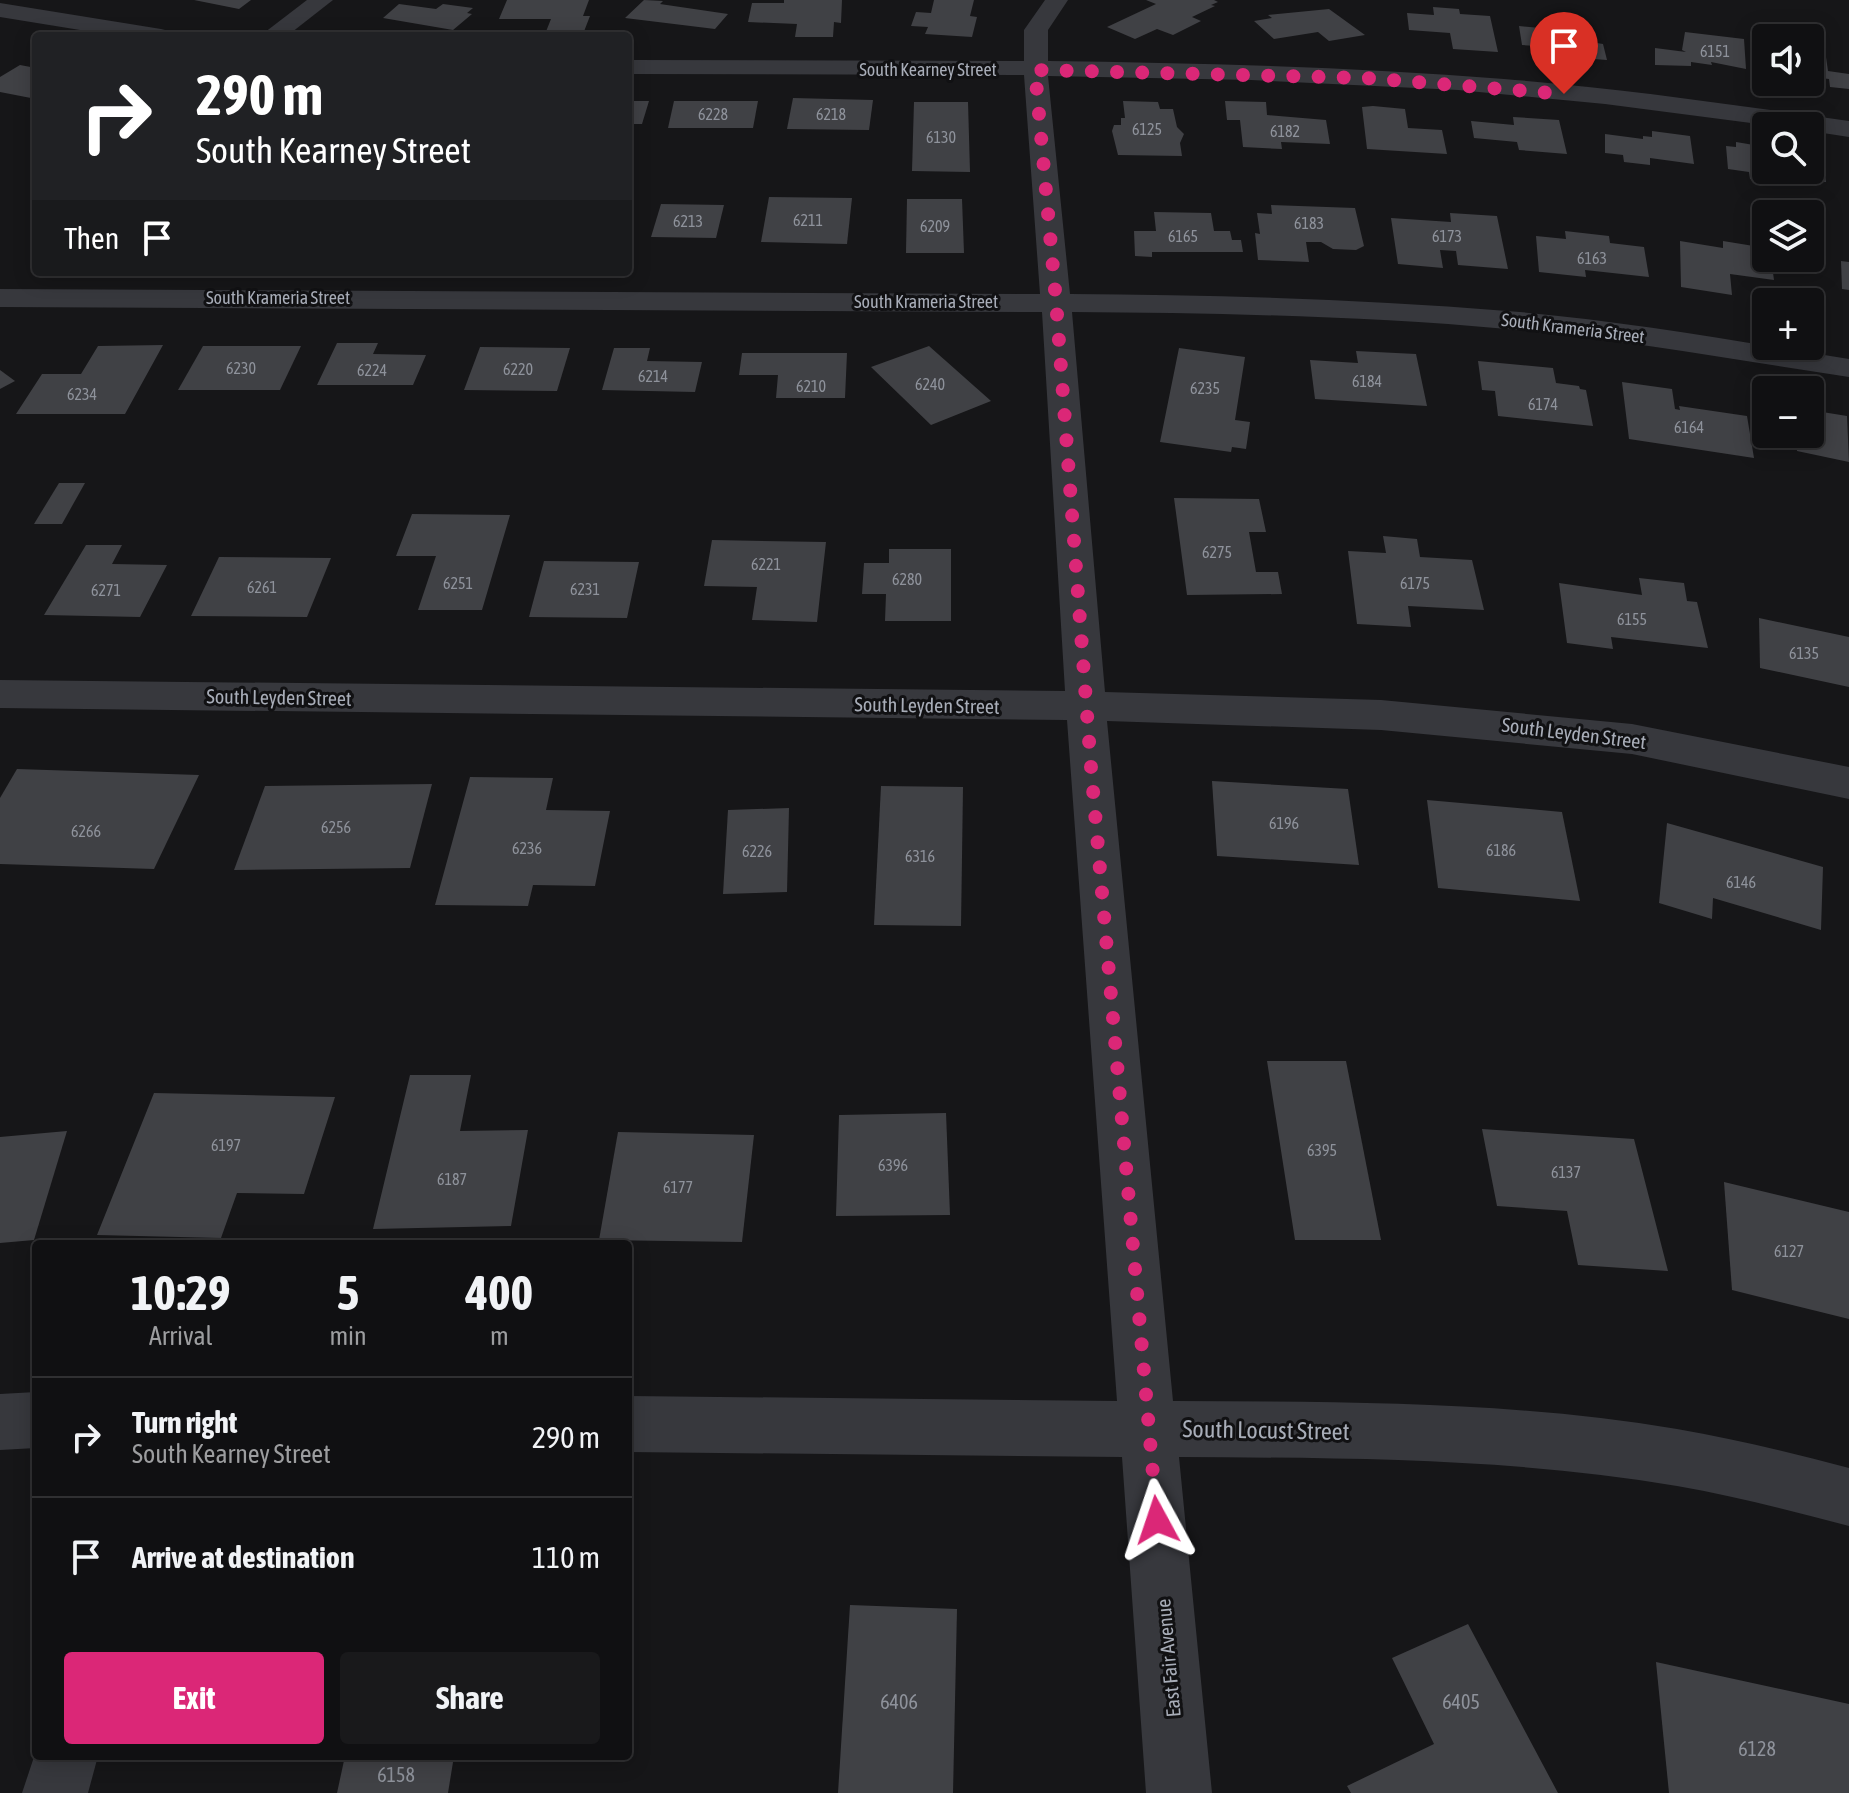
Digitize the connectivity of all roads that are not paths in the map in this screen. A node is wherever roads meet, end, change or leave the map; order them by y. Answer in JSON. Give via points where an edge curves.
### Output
{"nodes":[{"id":1,"x":322,"y":0,"type":"edge"},
{"id":2,"x":1057,"y":0,"type":"edge"},
{"id":3,"x":0,"y":10,"type":"edge"},
{"id":4,"x":136,"y":32,"type":"edge"},
{"id":5,"x":278,"y":32,"type":"edge"},
{"id":6,"x":632,"y":67,"type":"edge"},
{"id":7,"x":1035,"y":70,"type":"junction"},
{"id":8,"x":1849,"y":129,"type":"edge"},
{"id":9,"x":0,"y":298,"type":"edge"},
{"id":10,"x":1056,"y":301,"type":"junction"},
{"id":11,"x":1849,"y":368,"type":"edge"},
{"id":12,"x":0,"y":694,"type":"edge"},
{"id":13,"x":1086,"y":706,"type":"junction"},
{"id":14,"x":1849,"y":783,"type":"edge"},
{"id":15,"x":32,"y":1420,"type":"edge"},
{"id":16,"x":0,"y":1422,"type":"edge"},
{"id":17,"x":632,"y":1424,"type":"edge"},
{"id":18,"x":1150,"y":1429,"type":"junction"},
{"id":19,"x":1849,"y":1497,"type":"edge"},
{"id":20,"x":65,"y":1760,"type":"edge"},
{"id":21,"x":55,"y":1793,"type":"edge"},
{"id":22,"x":1179,"y":1793,"type":"edge"}],
"edges":[{"from":1,"to":5,"type":"street"},
{"from":2,"to":7,"type":"street","name":"East Fair Avenue","via":[[1036,30]]},
{"from":3,"to":4,"type":"street"},
{"from":6,"to":7,"type":"street","name":"South Kearney Street"},
{"from":7,"to":8,"type":"street","name":"South Kearney Street","via":[[1241,72],[1460,83]]},
{"from":7,"to":10,"type":"street","name":"East Fair Avenue"},
{"from":9,"to":10,"type":"street","name":"South Krameria Street"},
{"from":10,"to":11,"type":"street","name":"South Krameria Street","via":[[1426,313],[1605,331]]},
{"from":10,"to":13,"type":"street","name":"East Fair Avenue"},
{"from":12,"to":13,"type":"street","name":"South Leyden Street"},
{"from":13,"to":14,"type":"street","name":"South Leyden Street","via":[[1492,723],[1632,739]]},
{"from":13,"to":18,"type":"street","name":"East Fair Avenue"},
{"from":15,"to":16,"type":"street"},
{"from":17,"to":18,"type":"street","name":"South Locust Street"},
{"from":18,"to":19,"type":"street","name":"South Locust Street","via":[[1461,1434],[1612,1446],[1779,1476]]},
{"from":18,"to":22,"type":"street","name":"East Fair Avenue"},
{"from":20,"to":21,"type":"street"}]}
